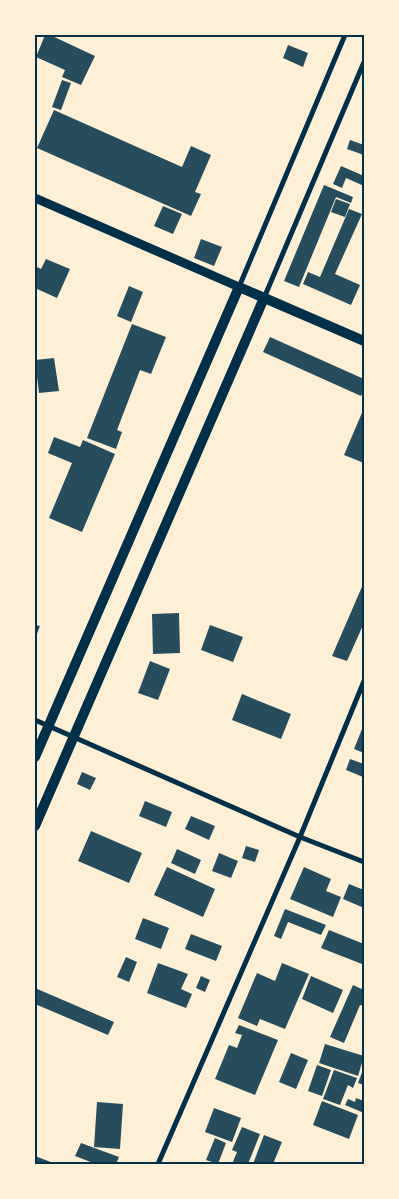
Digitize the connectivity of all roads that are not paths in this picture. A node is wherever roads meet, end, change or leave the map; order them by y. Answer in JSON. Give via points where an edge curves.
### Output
{"nodes":[{"id":1,"x":345,"y":35,"type":"edge"},
{"id":2,"x":364,"y":62,"type":"edge"},
{"id":3,"x":35,"y":198,"type":"edge"},
{"id":4,"x":239,"y":287,"type":"junction"},
{"id":5,"x":264,"y":298,"type":"junction"},
{"id":6,"x":364,"y":341,"type":"edge"},
{"id":7,"x":364,"y":681,"type":"edge"},
{"id":8,"x":35,"y":720,"type":"edge"},
{"id":9,"x":48,"y":726,"type":"junction"},
{"id":10,"x":74,"y":736,"type":"junction"},
{"id":11,"x":35,"y":757,"type":"edge"},
{"id":12,"x":35,"y":826,"type":"edge"},
{"id":13,"x":300,"y":837,"type":"junction"},
{"id":14,"x":364,"y":862,"type":"edge"},
{"id":15,"x":158,"y":1164,"type":"edge"}],
"edges":[{"from":1,"to":4,"type":"street"},
{"from":2,"to":5,"type":"street"},
{"from":3,"to":4,"type":"street"},
{"from":4,"to":5,"type":"main road"},
{"from":4,"to":9,"type":"main road"},
{"from":5,"to":6,"type":"main road"},
{"from":5,"to":10,"type":"main road"},
{"from":7,"to":13,"type":"street"},
{"from":8,"to":9,"type":"street"},
{"from":9,"to":10,"type":"street"},
{"from":9,"to":11,"type":"main road"},
{"from":10,"to":12,"type":"main road"},
{"from":10,"to":13,"type":"street"},
{"from":13,"to":14,"type":"street"},
{"from":13,"to":15,"type":"street"}]}
